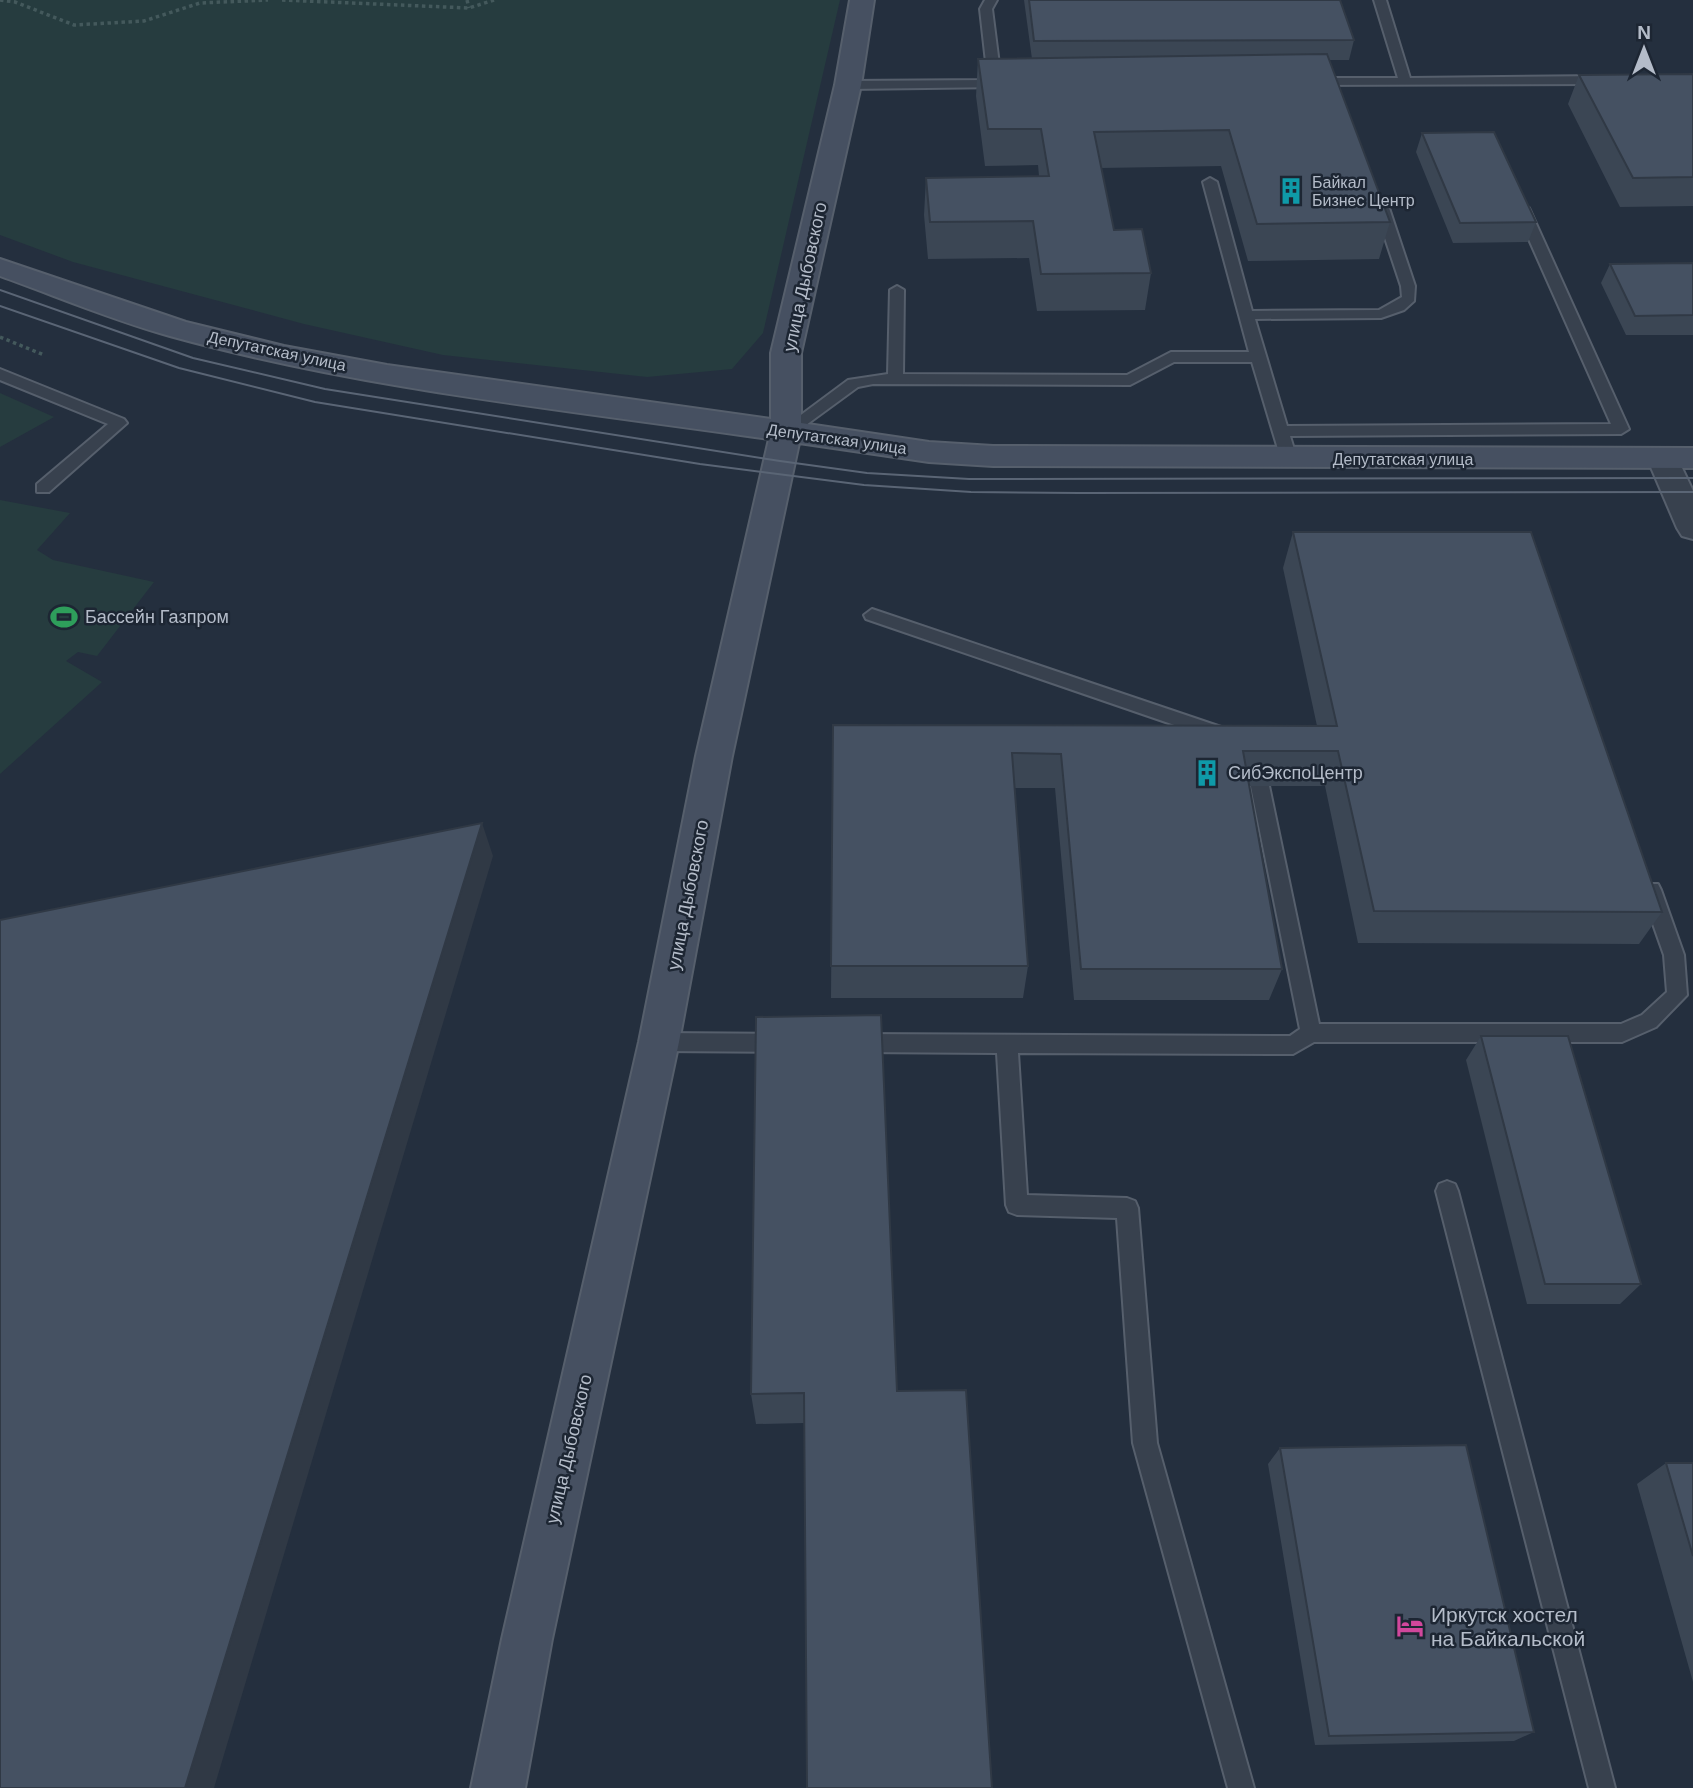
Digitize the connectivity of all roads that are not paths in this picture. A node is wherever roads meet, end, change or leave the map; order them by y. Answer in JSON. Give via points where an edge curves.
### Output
{"nodes":[{"id":1,"x":862,"y":0,"type":"edge"},
{"id":2,"x":991,"y":0,"type":"edge"},
{"id":3,"x":1380,"y":0,"type":"edge"},
{"id":4,"x":1611,"y":79,"type":"edge"},
{"id":5,"x":1405,"y":81,"type":"junction"},
{"id":6,"x":1296,"y":82,"type":"edge"},
{"id":7,"x":848,"y":85,"type":"junction"},
{"id":8,"x":1210,"y":183,"type":"dead end"},
{"id":9,"x":1375,"y":187,"type":"edge"},
{"id":10,"x":1513,"y":190,"type":"edge"},
{"id":11,"x":0,"y":267,"type":"edge"},
{"id":12,"x":897,"y":290,"type":"dead end"},
{"id":13,"x":1247,"y":315,"type":"junction"},
{"id":14,"x":1258,"y":356,"type":"junction"},
{"id":15,"x":0,"y":374,"type":"edge"},
{"id":16,"x":895,"y":380,"type":"junction"},
{"id":17,"x":786,"y":432,"type":"junction"},
{"id":18,"x":1285,"y":445,"type":"junction"},
{"id":19,"x":1678,"y":458,"type":"edge"},
{"id":20,"x":43,"y":488,"type":"dead end"},
{"id":21,"x":1693,"y":528,"type":"edge"},
{"id":22,"x":872,"y":615,"type":"dead end"},
{"id":23,"x":1643,"y":866,"type":"edge"},
{"id":24,"x":1311,"y":1033,"type":"junction"},
{"id":25,"x":659,"y":1042,"type":"junction"},
{"id":26,"x":799,"y":1043,"type":"edge"},
{"id":27,"x":840,"y":1043,"type":"edge"},
{"id":28,"x":1007,"y":1044,"type":"junction"},
{"id":29,"x":1447,"y":1191,"type":"dead end"},
{"id":30,"x":498,"y":1788,"type":"edge"},
{"id":31,"x":1241,"y":1788,"type":"edge"},
{"id":32,"x":1602,"y":1788,"type":"edge"}],
"edges":[{"from":1,"to":7,"type":"main road","name":"улица Дыбовского"},
{"from":2,"to":7,"type":"lane","via":[[986,9],[1002,84]]},
{"from":3,"to":5,"type":"lane"},
{"from":4,"to":5,"type":"lane"},
{"from":5,"to":6,"type":"lane"},
{"from":7,"to":17,"type":"main road","name":"улица Дыбовского","via":[[786,353]]},
{"from":8,"to":13,"type":"lane"},
{"from":9,"to":13,"type":"lane","via":[[1409,298],[1381,314]]},
{"from":10,"to":18,"type":"lane","via":[[1621,429]]},
{"from":11,"to":17,"type":"main road","name":"Депутатская улица","via":[[177,329],[284,355]]},
{"from":12,"to":16,"type":"lane"},
{"from":13,"to":14,"type":"lane"},
{"from":14,"to":16,"type":"lane","via":[[1171,357],[1130,380]]},
{"from":14,"to":18,"type":"lane"},
{"from":15,"to":20,"type":"lane","via":[[119,423]]},
{"from":16,"to":17,"type":"lane","via":[[853,383]]},
{"from":17,"to":18,"type":"main road","name":"Депутатская улица","via":[[993,456]]},
{"from":17,"to":25,"type":"main road","name":"улица Дыбовского","via":[[714,756]]},
{"from":18,"to":19,"type":"main road","name":"Депутатская улица"},
{"from":19,"to":21,"type":"street"},
{"from":22,"to":24,"type":"lane","via":[[1245,742]]},
{"from":23,"to":24,"type":"lane","via":[[1674,955],[1677,995],[1649,1021],[1622,1033]]},
{"from":24,"to":28,"type":"lane","via":[[1293,1045]]},
{"from":25,"to":26,"type":"lane"},
{"from":25,"to":30,"type":"main road","name":"улица Дыбовского"},
{"from":27,"to":28,"type":"lane"},
{"from":28,"to":31,"type":"lane","via":[[1017,1206],[1127,1208],[1145,1443]]},
{"from":29,"to":32,"type":"lane"}]}
